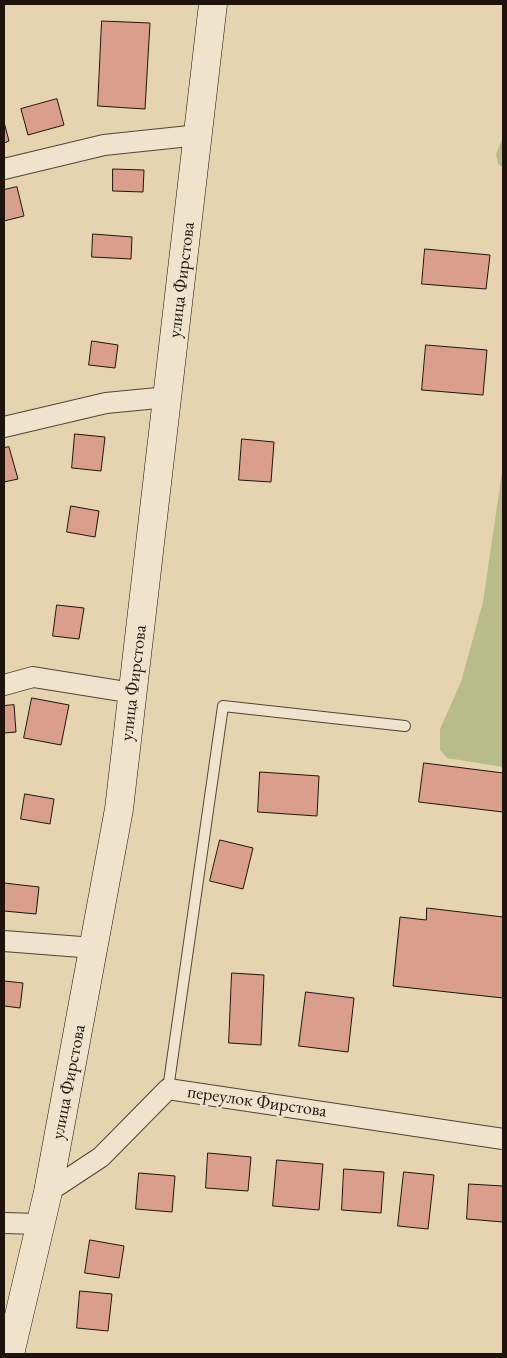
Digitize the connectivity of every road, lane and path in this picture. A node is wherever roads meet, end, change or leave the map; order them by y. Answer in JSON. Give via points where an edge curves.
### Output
{"nodes":[{"id":1,"x":213,"y":4,"type":"edge"},
{"id":2,"x":199,"y":135,"type":"junction"},
{"id":3,"x":4,"y":169,"type":"edge"},
{"id":4,"x":168,"y":397,"type":"junction"},
{"id":5,"x":4,"y":427,"type":"edge"},
{"id":6,"x":4,"y":685,"type":"edge"},
{"id":7,"x":133,"y":693,"type":"junction"},
{"id":8,"x":405,"y":726,"type":"dead end"},
{"id":9,"x":4,"y":940,"type":"edge"},
{"id":10,"x":94,"y":948,"type":"junction"},
{"id":11,"x":168,"y":1089,"type":"junction"},
{"id":12,"x":503,"y":1139,"type":"edge"},
{"id":13,"x":48,"y":1192,"type":"junction"},
{"id":14,"x":4,"y":1223,"type":"edge"},
{"id":15,"x":39,"y":1224,"type":"junction"},
{"id":16,"x":10,"y":1354,"type":"edge"}],
"edges":[{"from":1,"to":2,"type":"main road","name":"улица Фирстова"},
{"from":2,"to":3,"type":"street","via":[[104,145]]},
{"from":2,"to":4,"type":"main road","name":"улица Фирстова"},
{"from":4,"to":5,"type":"street","via":[[106,403]]},
{"from":4,"to":7,"type":"main road","name":"улица Фирстова"},
{"from":6,"to":7,"type":"street","via":[[33,678]]},
{"from":7,"to":10,"type":"main road","name":"улица Фирстова","via":[[119,809]]},
{"from":8,"to":11,"type":"lane","via":[[223,706]]},
{"from":9,"to":10,"type":"street"},
{"from":10,"to":13,"type":"main road","name":"улица Фирстова"},
{"from":11,"to":12,"type":"street","name":"переулок Фирстова"},
{"from":11,"to":13,"type":"street","name":"переулок Фирстова","via":[[101,1157]]},
{"from":13,"to":15,"type":"main road","name":"улица Фирстова"},
{"from":14,"to":15,"type":"street"},
{"from":15,"to":16,"type":"main road","name":"улица Фирстова"}]}
